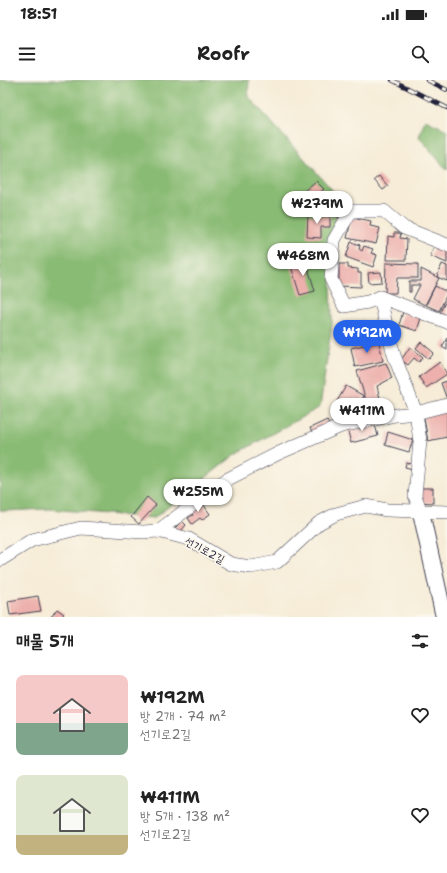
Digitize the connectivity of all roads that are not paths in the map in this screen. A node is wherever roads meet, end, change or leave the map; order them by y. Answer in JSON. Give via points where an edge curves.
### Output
{"nodes":[{"id":1,"x":447,"y":245,"type":"edge"},
{"id":2,"x":380,"y":297,"type":"junction"},
{"id":3,"x":447,"y":322,"type":"edge"},
{"id":4,"x":447,"y":405,"type":"edge"},
{"id":5,"x":416,"y":413,"type":"junction"},
{"id":6,"x":421,"y":512,"type":"junction"},
{"id":7,"x":447,"y":512,"type":"edge"},
{"id":8,"x":158,"y":531,"type":"junction"},
{"id":9,"x":0,"y":560,"type":"edge"},
{"id":10,"x":444,"y":617,"type":"edge"}],
"edges":[{"from":1,"to":2,"type":"street","via":[[404,228],[384,211],[351,211],[334,240],[332,279],[344,306]]},
{"from":2,"to":3,"type":"street"},
{"from":2,"to":5,"type":"street","via":[[394,355]]},
{"from":4,"to":5,"type":"street"},
{"from":5,"to":6,"type":"street","via":[[420,441],[415,496]]},
{"from":5,"to":8,"type":"street","via":[[341,426],[278,453],[226,480]]},
{"from":6,"to":7,"type":"street","name":"선기로2길"},
{"from":6,"to":8,"type":"street","name":"선기로2길","via":[[366,506],[336,514],[319,523],[277,562],[251,567],[231,564],[189,539]]},
{"from":6,"to":10,"type":"street"},
{"from":8,"to":9,"type":"street","name":"선기로2길","via":[[81,528],[32,540]]}]}
